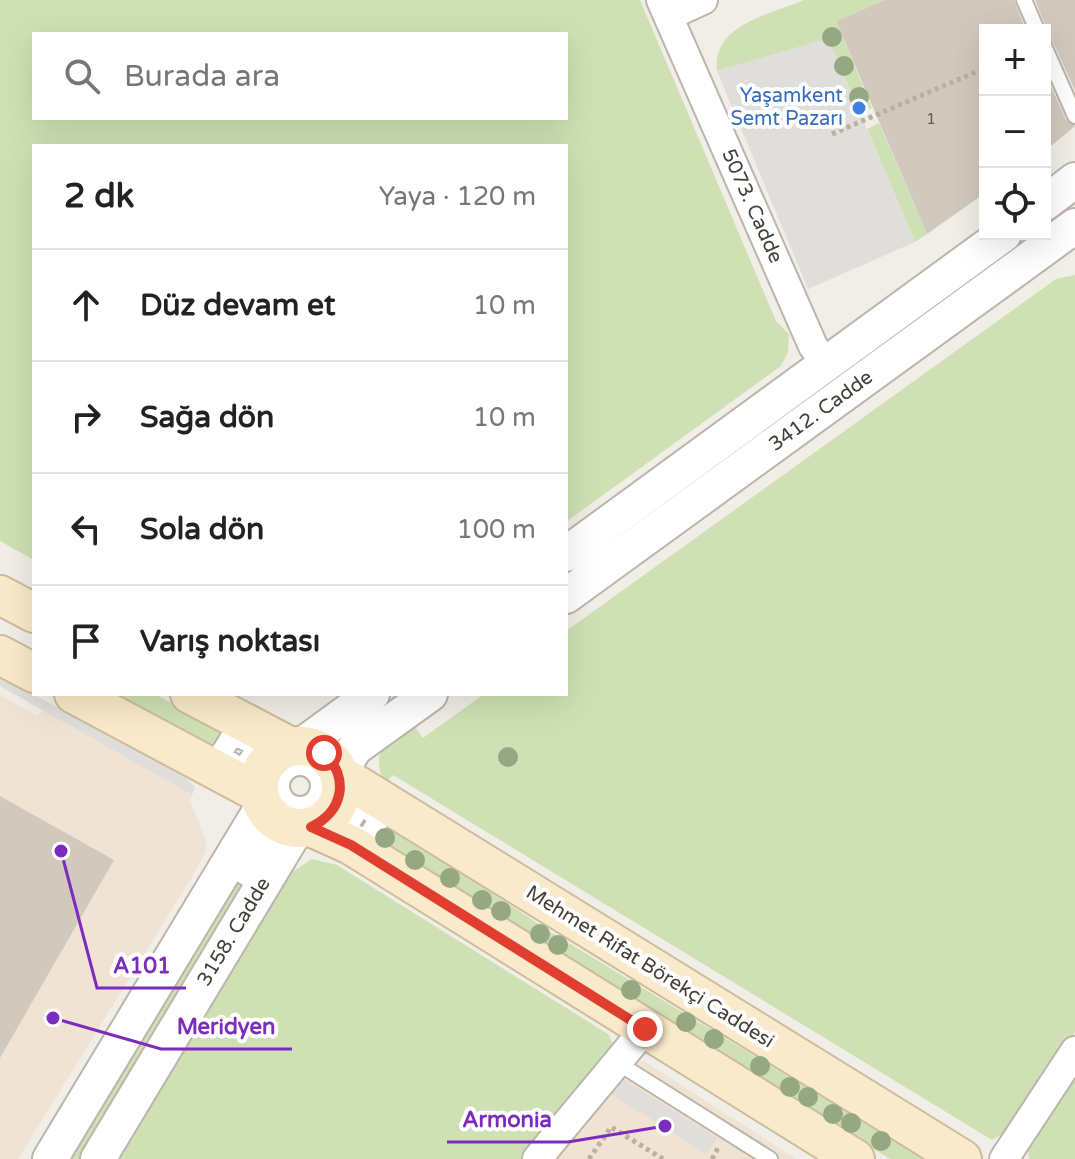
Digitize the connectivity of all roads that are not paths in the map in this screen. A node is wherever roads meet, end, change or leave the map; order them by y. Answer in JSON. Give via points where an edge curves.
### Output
{"nodes":[{"id":1,"x":703,"y":0,"type":"edge"},
{"id":2,"x":1024,"y":0,"type":"edge"},
{"id":3,"x":664,"y":8,"type":"edge"},
{"id":4,"x":1034,"y":24,"type":"edge"},
{"id":5,"x":1051,"y":61,"type":"edge"},
{"id":6,"x":1074,"y":112,"type":"edge"},
{"id":7,"x":1075,"y":180,"type":"edge"},
{"id":8,"x":1051,"y":198,"type":"edge"},
{"id":9,"x":1075,"y":226,"type":"edge"},
{"id":10,"x":997,"y":240,"type":"edge"},
{"id":11,"x":838,"y":379,"type":"junction"},
{"id":12,"x":568,"y":553,"type":"edge"},
{"id":13,"x":568,"y":594,"type":"edge"},
{"id":14,"x":0,"y":595,"type":"edge"},
{"id":15,"x":32,"y":612,"type":"edge"},
{"id":16,"x":0,"y":655,"type":"edge"},
{"id":17,"x":32,"y":672,"type":"edge"},
{"id":18,"x":77,"y":696,"type":"edge"},
{"id":19,"x":194,"y":696,"type":"edge"},
{"id":20,"x":427,"y":696,"type":"edge"},
{"id":21,"x":372,"y":709,"type":"edge"},
{"id":22,"x":294,"y":753,"type":"junction"},
{"id":23,"x":339,"y":774,"type":"junction"},
{"id":24,"x":281,"y":818,"type":"junction"},
{"id":25,"x":645,"y":1029,"type":"junction"},
{"id":26,"x":1075,"y":1051,"type":"edge"},
{"id":27,"x":618,"y":1063,"type":"junction"},
{"id":28,"x":50,"y":1159,"type":"edge"},
{"id":29,"x":98,"y":1159,"type":"edge"},
{"id":30,"x":537,"y":1159,"type":"edge"},
{"id":31,"x":770,"y":1159,"type":"edge"},
{"id":32,"x":855,"y":1159,"type":"edge"},
{"id":33,"x":962,"y":1159,"type":"edge"},
{"id":34,"x":1004,"y":1159,"type":"edge"}],
"edges":[{"from":1,"to":3,"type":"street"},
{"from":2,"to":4,"type":"lane"},
{"from":3,"to":11,"type":"street","name":"5073. Cadde","via":[[813,346]]},
{"from":5,"to":6,"type":"lane"},
{"from":7,"to":8,"type":"street"},
{"from":9,"to":11,"type":"street","name":"3412. Cadde"},
{"from":10,"to":11,"type":"street","name":"3412. Cadde"},
{"from":11,"to":12,"type":"street","name":"3412. Cadde"},
{"from":11,"to":13,"type":"street","name":"3412. Cadde"},
{"from":14,"to":15,"type":"main road"},
{"from":16,"to":17,"type":"main road"},
{"from":18,"to":24,"type":"main road"},
{"from":19,"to":22,"type":"main road"},
{"from":20,"to":23,"type":"street","via":[[355,748]]},
{"from":21,"to":22,"type":"street"},
{"from":22,"to":23,"type":"main road","via":[[324,753]]},
{"from":22,"to":24,"type":"main road","via":[[270,759],[259,780]]},
{"from":23,"to":24,"type":"main road","via":[[333,812]]},
{"from":23,"to":33,"type":"main road","name":"Mehmet Rifat Börekçi Caddesi"},
{"from":24,"to":25,"type":"main road","via":[[351,845]]},
{"from":24,"to":28,"type":"street","name":"3158. Cadde"},
{"from":24,"to":29,"type":"street","name":"3158. Cadde"},
{"from":25,"to":27,"type":"street"},
{"from":25,"to":32,"type":"main road"},
{"from":26,"to":34,"type":"street"},
{"from":27,"to":30,"type":"street"},
{"from":27,"to":31,"type":"lane"}]}
